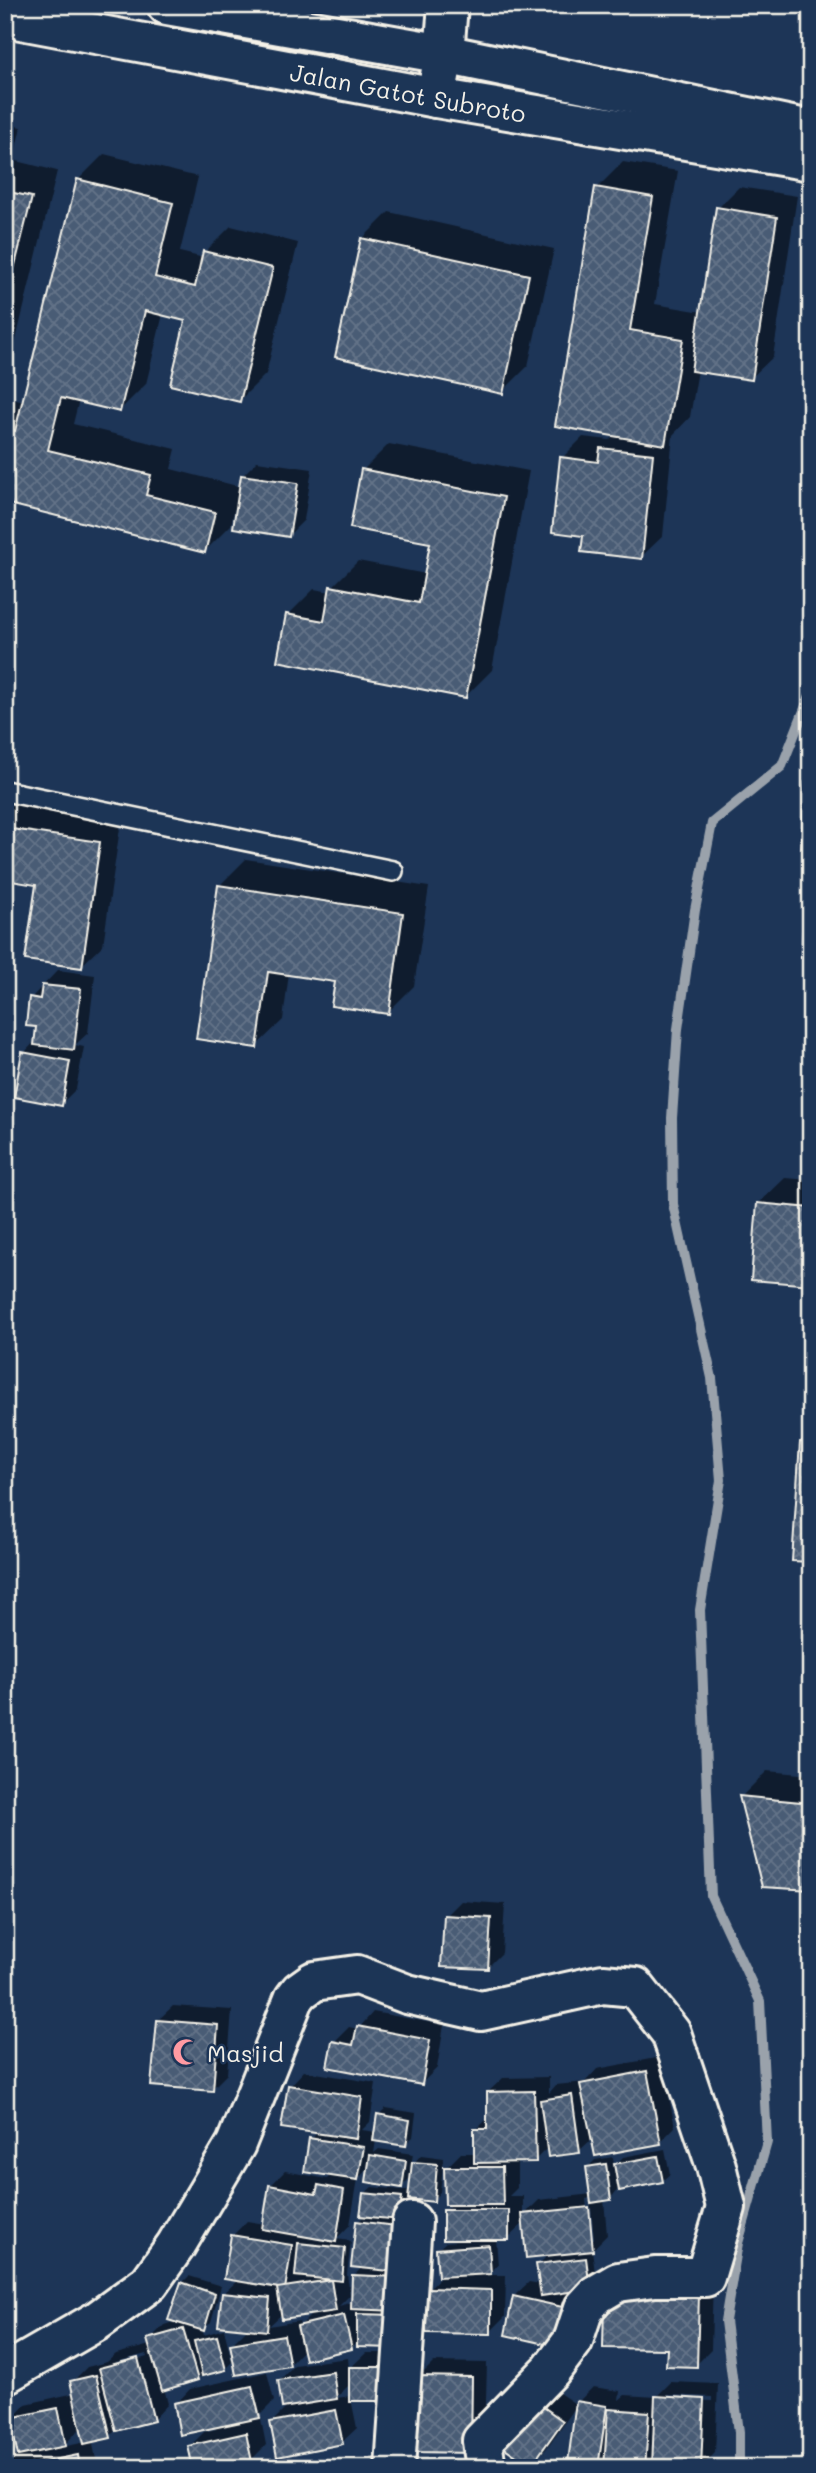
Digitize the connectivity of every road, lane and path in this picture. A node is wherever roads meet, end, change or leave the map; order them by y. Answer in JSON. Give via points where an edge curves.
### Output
{"nodes":[{"id":1,"x":167,"y":5,"type":"edge"},
{"id":2,"x":448,"y":5,"type":"edge"},
{"id":3,"x":5,"y":17,"type":"edge"},
{"id":4,"x":444,"y":54,"type":"junction"},
{"id":5,"x":436,"y":98,"type":"junction"},
{"id":6,"x":811,"y":130,"type":"edge"},
{"id":7,"x":811,"y":160,"type":"edge"},
{"id":8,"x":5,"y":791,"type":"edge"},
{"id":9,"x":393,"y":871,"type":"dead end"},
{"id":10,"x":412,"y":2222,"type":"dead end"},
{"id":11,"x":23,"y":2350,"type":"edge"},
{"id":12,"x":5,"y":2374,"type":"edge"},
{"id":13,"x":395,"y":2468,"type":"edge"},
{"id":14,"x":486,"y":2468,"type":"edge"}],
"edges":[{"from":1,"to":4,"type":"street","name":"Jalan Gatot Subroto"},
{"from":2,"to":4,"type":"street"},
{"from":3,"to":5,"type":"street","name":"Jalan Gatot Subroto"},
{"from":4,"to":5,"type":"street"},
{"from":4,"to":6,"type":"street","name":"Jalan Gatot Subroto"},
{"from":5,"to":7,"type":"street","name":"Jalan Gatot Subroto"},
{"from":8,"to":9,"type":"lane"},
{"from":10,"to":13,"type":"street"},
{"from":11,"to":12,"type":"street"},
{"from":11,"to":14,"type":"street","via":[[97,2321],[149,2283],[236,2144],[294,1999],[314,1981],[357,1975],[407,1994],[481,2011],[603,1984],[635,1987],[671,2033],[726,2207],[705,2277],[618,2281],[596,2295],[584,2308],[573,2341],[551,2370],[482,2441]]}]}
